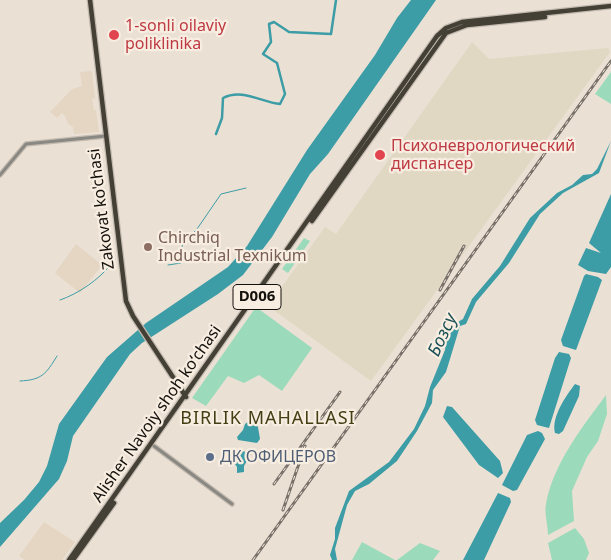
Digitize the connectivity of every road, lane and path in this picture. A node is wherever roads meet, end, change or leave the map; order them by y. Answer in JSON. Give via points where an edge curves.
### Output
{"nodes":[{"id":1,"x":90,"y":0,"type":"edge"},
{"id":2,"x":611,"y":8,"type":"edge"},
{"id":3,"x":106,"y":136,"type":"junction"},
{"id":4,"x":0,"y":175,"type":"edge"},
{"id":5,"x":186,"y":397,"type":"junction"},
{"id":6,"x":153,"y":445,"type":"junction"},
{"id":7,"x":232,"y":504,"type":"dead end"},
{"id":8,"x":70,"y":560,"type":"edge"},
{"id":9,"x":74,"y":560,"type":"edge"}],
"edges":[{"from":1,"to":3,"type":"main road","name":"Zakovat ko'chasi"},
{"from":2,"to":5,"type":"main road","name":"Alisher Navoiy shoh koʻchasi","number":"D006","via":[[462,22],[446,28]]},
{"from":3,"to":4,"type":"street","via":[[26,144]]},
{"from":3,"to":5,"type":"main road","name":"Zakovat ko'chasi","via":[[125,296],[129,309]]},
{"from":5,"to":6,"type":"main road","name":"Alisher Navoiy shoh koʻchasi","number":"D006"},
{"from":6,"to":7,"type":"street"},
{"from":6,"to":8,"type":"main road","name":"Alisher Navoiy shoh koʻchasi","number":"D006"},
{"from":6,"to":9,"type":"main road","name":"Alisher Navoiy shoh koʻchasi","number":"D006"}]}
